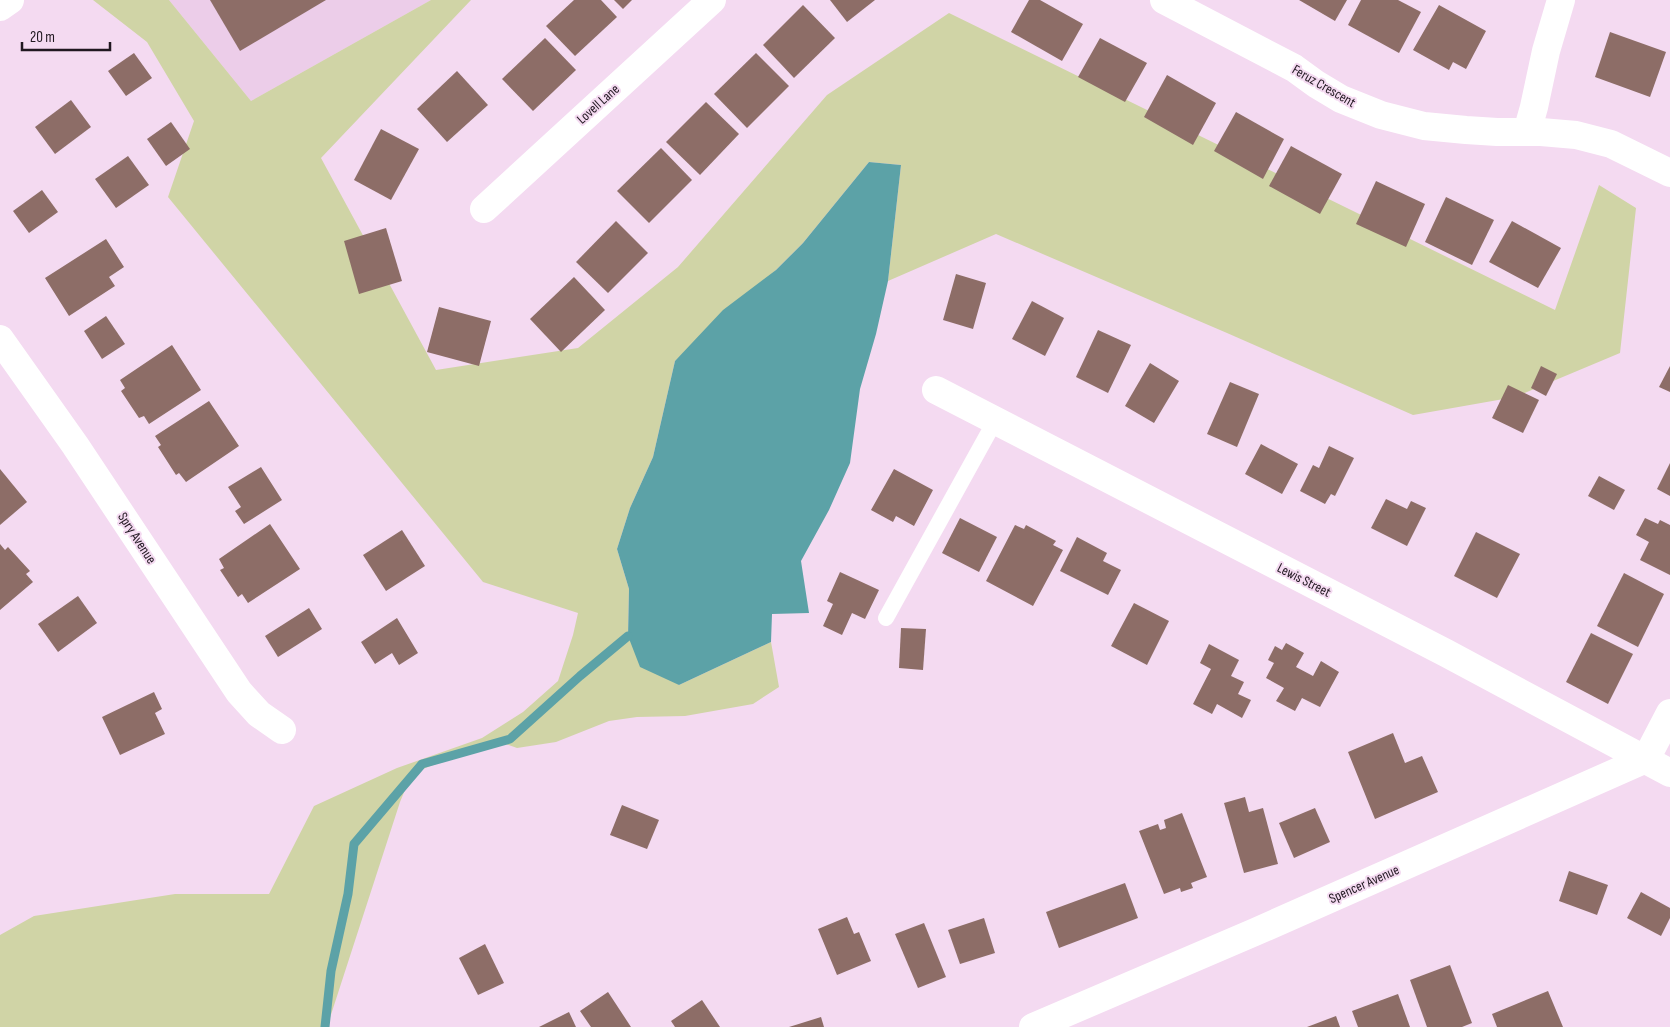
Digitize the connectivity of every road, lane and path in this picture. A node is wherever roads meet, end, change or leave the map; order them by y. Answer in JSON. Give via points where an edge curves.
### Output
{"nodes":[{"id":1,"x":10,"y":0,"type":"edge"},
{"id":2,"x":712,"y":0,"type":"edge"},
{"id":3,"x":1164,"y":0,"type":"edge"},
{"id":4,"x":1560,"y":0,"type":"edge"},
{"id":5,"x":0,"y":7,"type":"edge"},
{"id":6,"x":1527,"y":132,"type":"junction"},
{"id":7,"x":1670,"y":173,"type":"edge"},
{"id":8,"x":484,"y":209,"type":"dead end"},
{"id":9,"x":0,"y":338,"type":"edge"},
{"id":10,"x":936,"y":390,"type":"dead end"},
{"id":11,"x":995,"y":421,"type":"junction"},
{"id":12,"x":886,"y":618,"type":"dead end"},
{"id":13,"x":1670,"y":713,"type":"edge"},
{"id":14,"x":282,"y":730,"type":"dead end"},
{"id":15,"x":1646,"y":759,"type":"junction"},
{"id":16,"x":1670,"y":773,"type":"edge"},
{"id":17,"x":1034,"y":1027,"type":"edge"}],
"edges":[{"from":1,"to":5,"type":"street"},
{"from":2,"to":8,"type":"street","name":"Lovell Lane"},
{"from":3,"to":6,"type":"street","name":"Feruz Crescent","via":[[1294,68],[1328,92],[1368,110],[1424,126]]},
{"from":4,"to":6,"type":"street"},
{"from":6,"to":7,"type":"street","name":"Feruz Crescent","via":[[1558,132],[1611,144]]},
{"from":9,"to":14,"type":"street","name":"Spry Avenue","via":[[80,451],[239,692],[259,714]]},
{"from":10,"to":11,"type":"street","name":"Lewis Street"},
{"from":11,"to":12,"type":"lane"},
{"from":11,"to":15,"type":"street","name":"Lewis Street"},
{"from":13,"to":15,"type":"street"},
{"from":15,"to":16,"type":"street","name":"Lewis Street"},
{"from":15,"to":17,"type":"street","name":"Spencer Avenue"}]}
